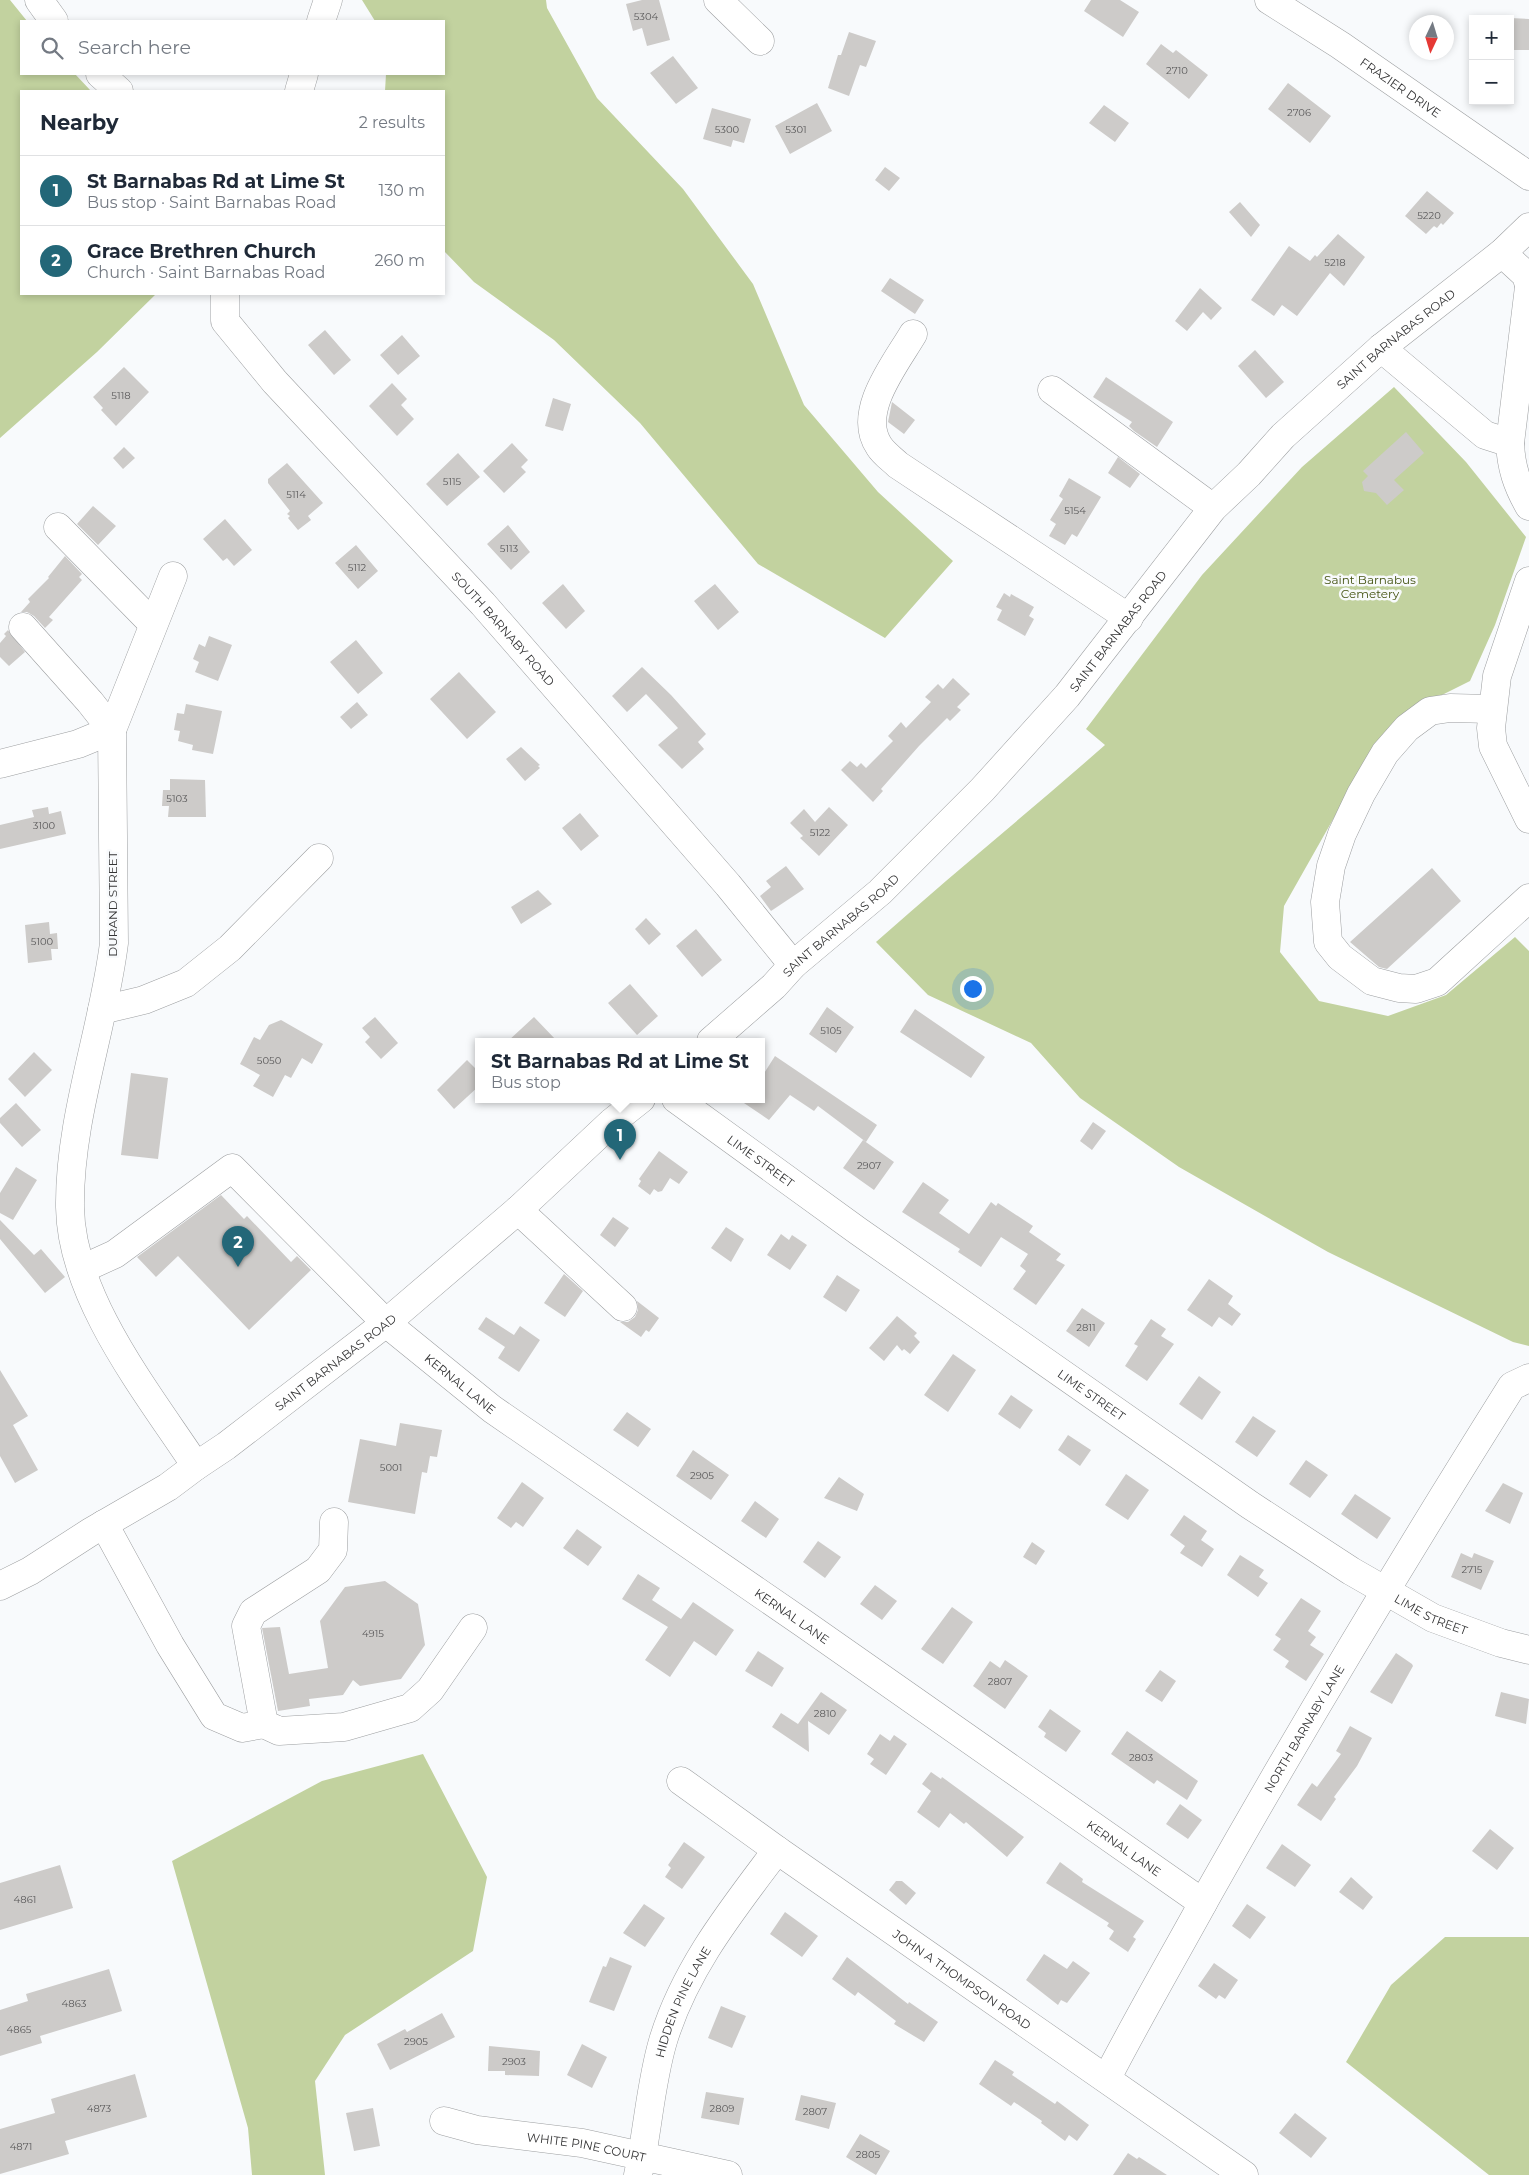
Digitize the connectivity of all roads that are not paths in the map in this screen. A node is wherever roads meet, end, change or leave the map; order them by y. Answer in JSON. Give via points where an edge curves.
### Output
{"nodes":[{"id":1,"x":39,"y":0,"type":"edge"},
{"id":2,"x":328,"y":0,"type":"edge"},
{"id":3,"x":718,"y":0,"type":"edge"},
{"id":4,"x":1269,"y":0,"type":"edge"},
{"id":5,"x":53,"y":20,"type":"edge"},
{"id":6,"x":321,"y":20,"type":"edge"},
{"id":7,"x":760,"y":41,"type":"dead end"},
{"id":8,"x":101,"y":75,"type":"edge"},
{"id":9,"x":304,"y":75,"type":"edge"},
{"id":10,"x":118,"y":90,"type":"edge"},
{"id":11,"x":298,"y":90,"type":"edge"},
{"id":12,"x":1529,"y":176,"type":"edge"},
{"id":13,"x":1529,"y":228,"type":"edge"},
{"id":14,"x":1502,"y":253,"type":"junction"},
{"id":15,"x":1529,"y":286,"type":"edge"},
{"id":16,"x":225,"y":295,"type":"edge"},
{"id":17,"x":913,"y":334,"type":"dead end"},
{"id":18,"x":1381,"y":348,"type":"junction"},
{"id":19,"x":1052,"y":390,"type":"dead end"},
{"id":20,"x":1510,"y":443,"type":"junction"},
{"id":21,"x":1529,"y":506,"type":"edge"},
{"id":22,"x":1213,"y":508,"type":"junction"},
{"id":23,"x":58,"y":527,"type":"dead end"},
{"id":24,"x":173,"y":576,"type":"dead end"},
{"id":25,"x":1529,"y":581,"type":"edge"},
{"id":26,"x":1129,"y":618,"type":"junction"},
{"id":27,"x":153,"y":624,"type":"junction"},
{"id":28,"x":22,"y":627,"type":"dead end"},
{"id":29,"x":1491,"y":709,"type":"junction"},
{"id":30,"x":112,"y":730,"type":"junction"},
{"id":31,"x":0,"y":764,"type":"edge"},
{"id":32,"x":1529,"y":819,"type":"edge"},
{"id":33,"x":319,"y":858,"type":"dead end"},
{"id":34,"x":1529,"y":898,"type":"edge"},
{"id":35,"x":793,"y":965,"type":"junction"},
{"id":36,"x":102,"y":1010,"type":"junction"},
{"id":37,"x":713,"y":1038,"type":"edge"},
{"id":38,"x":636,"y":1103,"type":"edge"},
{"id":39,"x":682,"y":1103,"type":"edge"},
{"id":40,"x":518,"y":1210,"type":"junction"},
{"id":41,"x":82,"y":1269,"type":"junction"},
{"id":42,"x":623,"y":1307,"type":"dead end"},
{"id":43,"x":386,"y":1323,"type":"junction"},
{"id":44,"x":1521,"y":1382,"type":"edge"},
{"id":45,"x":196,"y":1466,"type":"junction"},
{"id":46,"x":334,"y":1522,"type":"dead end"},
{"id":47,"x":104,"y":1524,"type":"junction"},
{"id":48,"x":0,"y":1586,"type":"edge"},
{"id":49,"x":1385,"y":1590,"type":"junction"},
{"id":50,"x":473,"y":1628,"type":"dead end"},
{"id":51,"x":1529,"y":1650,"type":"edge"},
{"id":52,"x":264,"y":1724,"type":"junction"},
{"id":53,"x":681,"y":1780,"type":"dead end"},
{"id":54,"x":777,"y":1850,"type":"junction"},
{"id":55,"x":1203,"y":1903,"type":"junction"},
{"id":56,"x":1107,"y":2078,"type":"junction"},
{"id":57,"x":444,"y":2120,"type":"dead end"},
{"id":58,"x":640,"y":2166,"type":"edge"},
{"id":59,"x":728,"y":2175,"type":"edge"},
{"id":60,"x":1244,"y":2175,"type":"edge"}],
"edges":[{"from":1,"to":5,"type":"street"},
{"from":2,"to":6,"type":"street"},
{"from":3,"to":7,"type":"street"},
{"from":4,"to":12,"type":"street","name":"FRAZIER DRIVE","via":[[1340,45]]},
{"from":8,"to":10,"type":"street"},
{"from":9,"to":11,"type":"street"},
{"from":13,"to":14,"type":"street","name":"SAINT BARNABAS ROAD"},
{"from":14,"to":15,"type":"street","via":[[1526,275]]},
{"from":14,"to":18,"type":"street","name":"SAINT BARNABAS ROAD"},
{"from":15,"to":20,"type":"street"},
{"from":16,"to":35,"type":"street","name":"SOUTH BARNABY ROAD","via":[[225,321],[269,374],[483,604]]},
{"from":17,"to":26,"type":"street","via":[[875,401],[872,428],[878,446],[898,465]]},
{"from":18,"to":20,"type":"street","via":[[1486,435]]},
{"from":18,"to":22,"type":"street","name":"SAINT BARNABAS ROAD","via":[[1284,436]]},
{"from":19,"to":22,"type":"street"},
{"from":20,"to":21,"type":"street","via":[[1511,463],[1518,487]]},
{"from":22,"to":26,"type":"street","name":"SAINT BARNABAS ROAD"},
{"from":23,"to":27,"type":"street"},
{"from":24,"to":27,"type":"street","name":"DURAND STREET"},
{"from":25,"to":29,"type":"street","via":[[1497,676]]},
{"from":26,"to":35,"type":"street","name":"SAINT BARNABAS ROAD","via":[[1067,696],[982,790],[880,892]]},
{"from":27,"to":30,"type":"street","name":"DURAND STREET"},
{"from":28,"to":30,"type":"street"},
{"from":29,"to":32,"type":"street","via":[[1493,746]]},
{"from":29,"to":34,"type":"street","via":[[1430,711],[1412,724],[1385,753],[1353,810],[1331,866],[1325,902],[1328,942],[1340,957],[1372,981],[1399,988],[1416,988],[1437,982]]},
{"from":30,"to":31,"type":"street","via":[[78,744]]},
{"from":30,"to":36,"type":"street","name":"DURAND STREET","via":[[114,943]]},
{"from":33,"to":36,"type":"street","via":[[230,948],[186,983],[144,1000]]},
{"from":35,"to":37,"type":"street","name":"SAINT BARNABAS ROAD","via":[[774,986]]},
{"from":36,"to":41,"type":"street","name":"DURAND STREET","via":[[73,1165],[70,1208]]},
{"from":38,"to":40,"type":"street","name":"SAINT BARNABAS ROAD"},
{"from":39,"to":49,"type":"street","name":"LIME STREET","via":[[858,1231],[1242,1499]]},
{"from":40,"to":42,"type":"street"},
{"from":40,"to":43,"type":"street","name":"SAINT BARNABAS ROAD"},
{"from":41,"to":43,"type":"street","name":"KERNAL LANE","via":[[115,1254],[232,1168]]},
{"from":41,"to":45,"type":"street","name":"DURAND STREET","via":[[119,1350]]},
{"from":43,"to":45,"type":"street","name":"SAINT BARNABAS ROAD"},
{"from":43,"to":55,"type":"street","name":"KERNAL LANE","via":[[492,1409],[812,1628]]},
{"from":44,"to":49,"type":"street","name":"NORTH BARNABY LANE"},
{"from":45,"to":47,"type":"street","name":"SAINT BARNABAS ROAD","via":[[168,1487]]},
{"from":46,"to":52,"type":"street","via":[[333,1550],[318,1570],[253,1612],[246,1626]]},
{"from":47,"to":48,"type":"street","name":"SAINT BARNABAS ROAD"},
{"from":47,"to":52,"type":"street","via":[[170,1645],[214,1716],[242,1728]]},
{"from":49,"to":51,"type":"street","name":"LIME STREET","via":[[1441,1622]]},
{"from":49,"to":55,"type":"street","name":"NORTH BARNABY LANE","via":[[1289,1749]]},
{"from":50,"to":52,"type":"street","via":[[430,1690],[410,1708],[344,1727],[279,1731]]},
{"from":53,"to":54,"type":"street","name":"JOHN A THOMPSON ROAD"},
{"from":54,"to":56,"type":"street","name":"JOHN A THOMPSON ROAD"},
{"from":54,"to":58,"type":"street","name":"HIDDEN PINE LANE","via":[[710,1941],[675,2006],[654,2080]]},
{"from":55,"to":56,"type":"street","name":"NORTH BARNABY LANE"},
{"from":56,"to":60,"type":"street","name":"JOHN A THOMPSON ROAD"},
{"from":57,"to":58,"type":"street","name":"WHITE PINE COURT","via":[[477,2130],[582,2143]]},
{"from":58,"to":59,"type":"street","name":"WHITE PINE COURT"}]}
